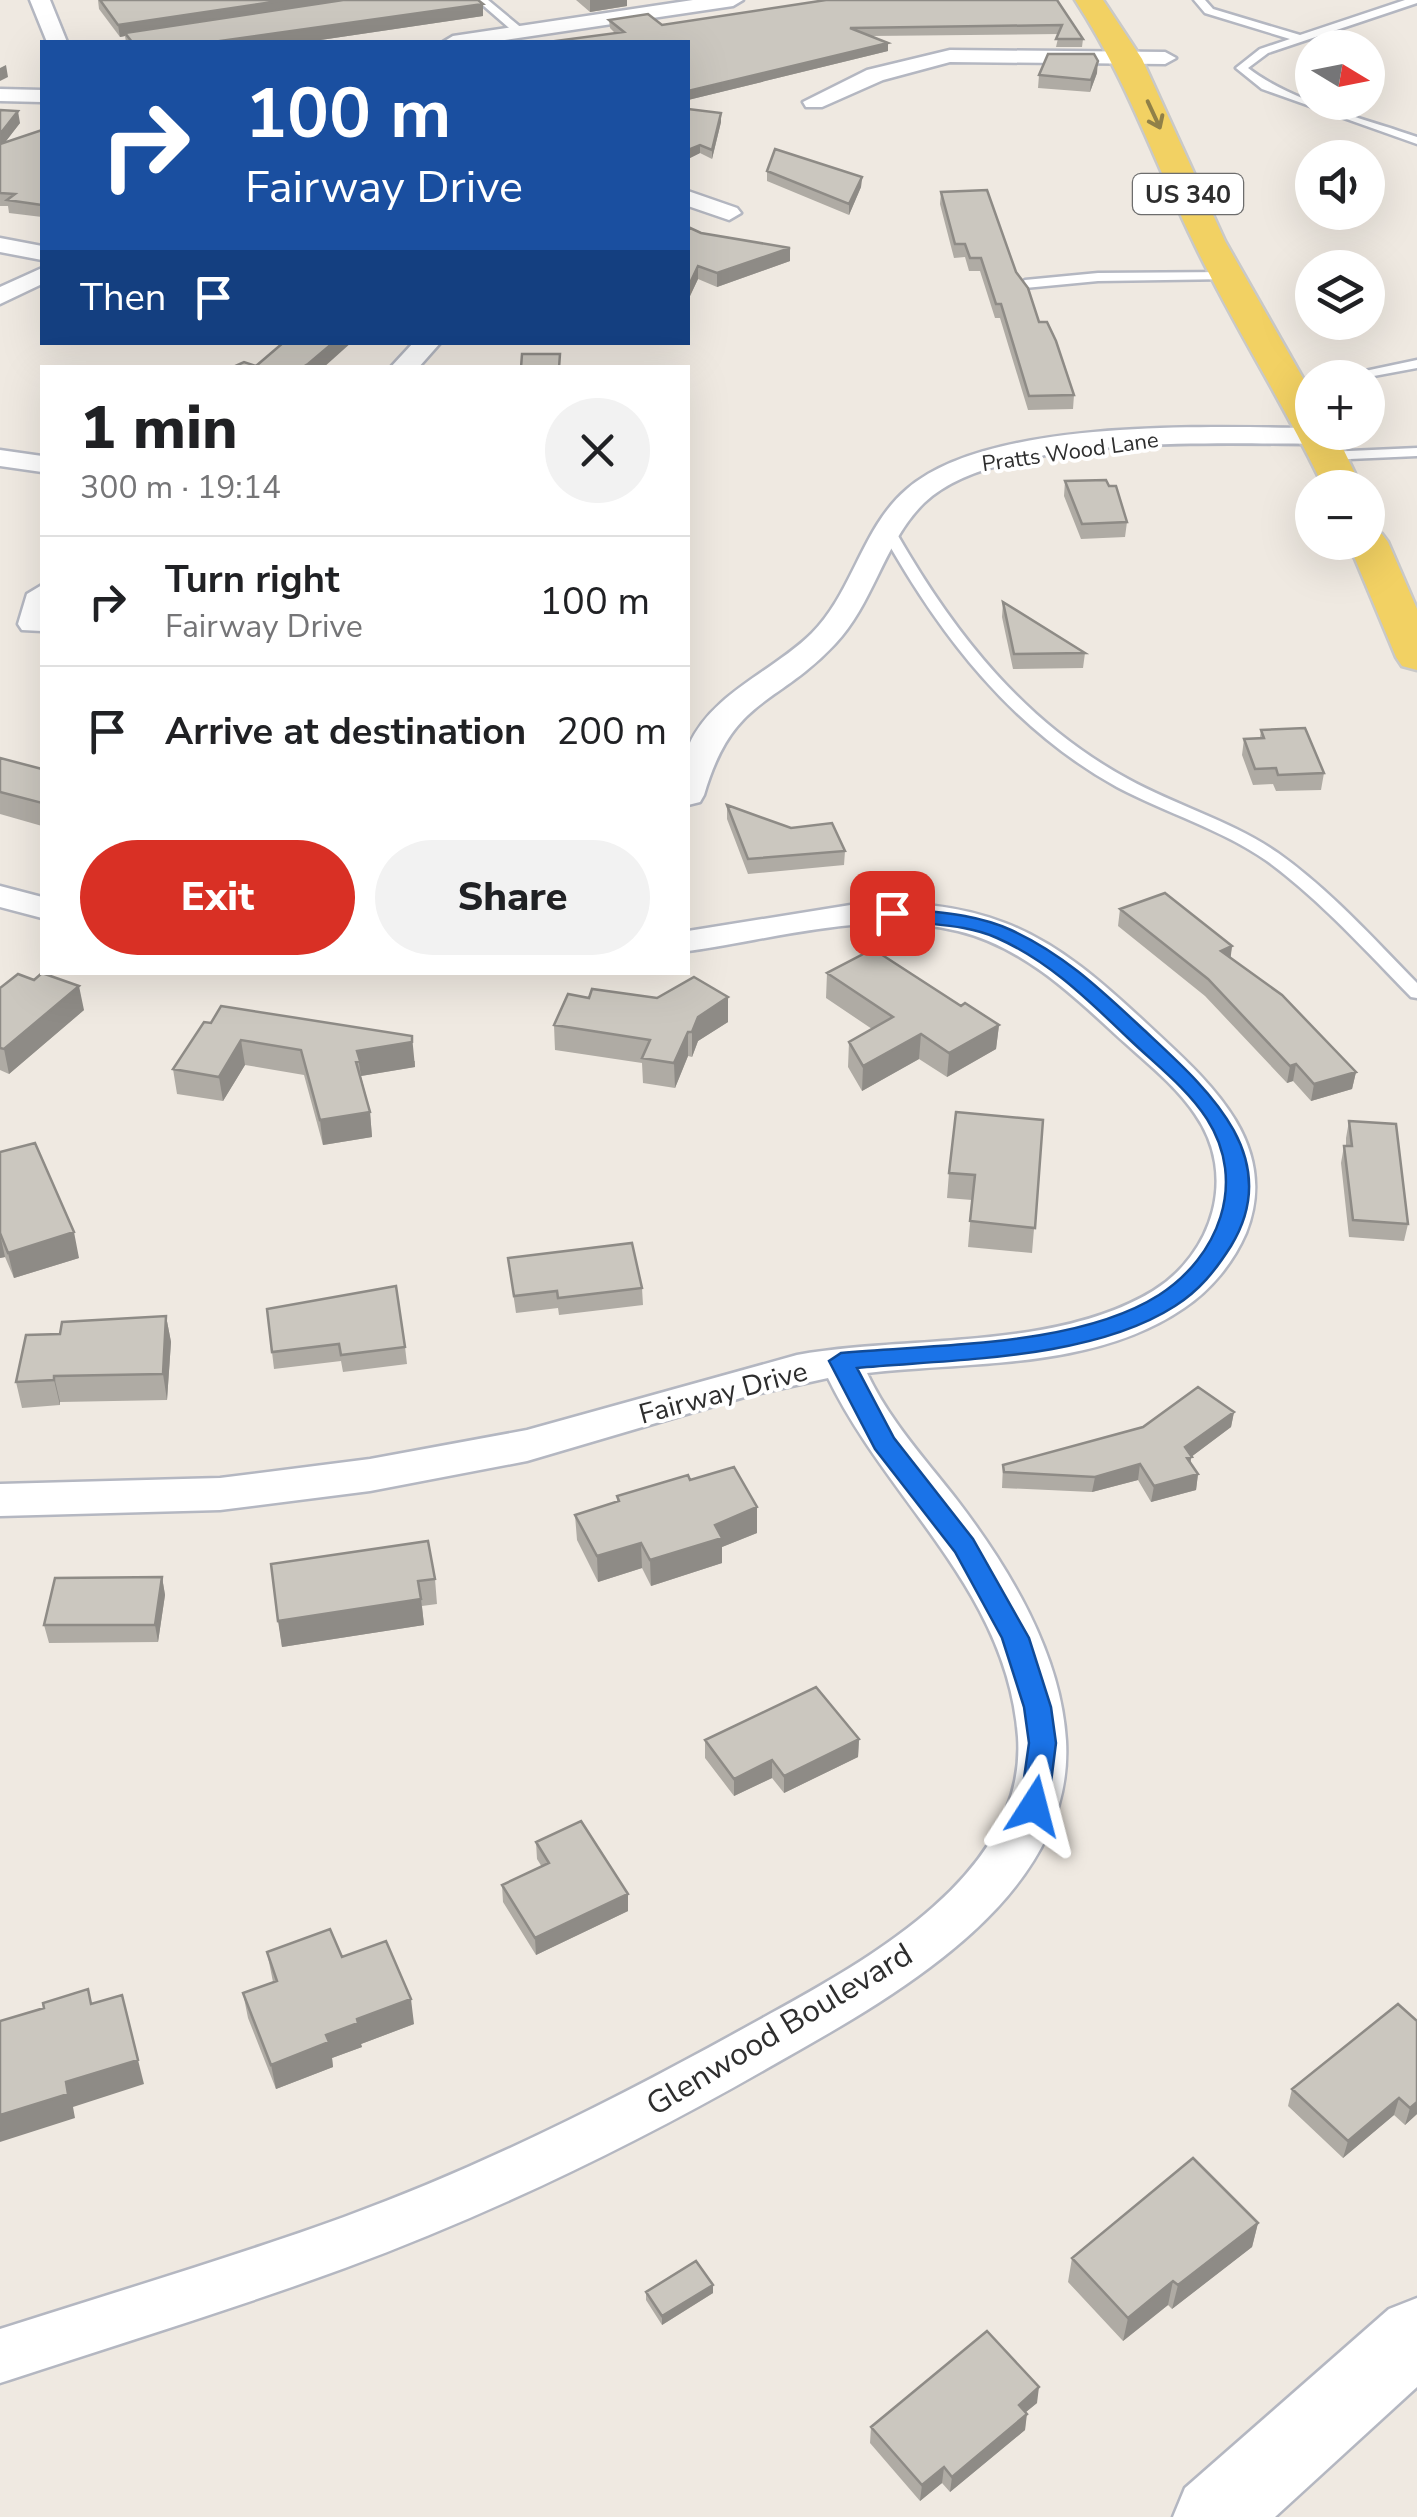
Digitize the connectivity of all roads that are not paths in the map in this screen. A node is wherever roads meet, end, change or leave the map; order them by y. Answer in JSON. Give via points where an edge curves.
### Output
{"nodes":[{"id":1,"x":40,"y":0,"type":"edge"},
{"id":2,"x":482,"y":0,"type":"edge"},
{"id":3,"x":733,"y":0,"type":"edge"},
{"id":4,"x":1088,"y":0,"type":"edge"},
{"id":5,"x":1199,"y":0,"type":"edge"},
{"id":6,"x":1408,"y":1,"type":"edge"},
{"id":7,"x":684,"y":3,"type":"edge"},
{"id":8,"x":1326,"y":30,"type":"edge"},
{"id":9,"x":520,"y":32,"type":"junction"},
{"id":10,"x":1295,"y":37,"type":"edge"},
{"id":11,"x":56,"y":40,"type":"edge"},
{"id":12,"x":466,"y":40,"type":"edge"},
{"id":13,"x":1295,"y":41,"type":"edge"},
{"id":14,"x":1157,"y":44,"type":"joint"},
{"id":15,"x":1128,"y":59,"type":"junction"},
{"id":16,"x":1182,"y":89,"type":"dead end"},
{"id":17,"x":0,"y":95,"type":"edge"},
{"id":18,"x":40,"y":96,"type":"edge"},
{"id":19,"x":1295,"y":97,"type":"edge"},
{"id":20,"x":814,"y":102,"type":"dead end"},
{"id":21,"x":1358,"y":120,"type":"edge"},
{"id":22,"x":1417,"y":141,"type":"edge"},
{"id":23,"x":690,"y":199,"type":"edge"},
{"id":24,"x":729,"y":213,"type":"dead end"},
{"id":25,"x":0,"y":245,"type":"edge"},
{"id":26,"x":40,"y":253,"type":"edge"},
{"id":27,"x":40,"y":276,"type":"edge"},
{"id":28,"x":1228,"y":276,"type":"junction"},
{"id":29,"x":1266,"y":278,"type":"dead end"},
{"id":30,"x":1025,"y":284,"type":"edge"},
{"id":31,"x":0,"y":297,"type":"edge"},
{"id":32,"x":426,"y":345,"type":"edge"},
{"id":33,"x":1295,"y":360,"type":"edge"},
{"id":34,"x":1417,"y":364,"type":"edge"},
{"id":35,"x":406,"y":365,"type":"edge"},
{"id":36,"x":1385,"y":370,"type":"edge"},
{"id":37,"x":1295,"y":372,"type":"edge"},
{"id":38,"x":1295,"y":446,"type":"edge"},
{"id":39,"x":1379,"y":450,"type":"edge"},
{"id":40,"x":1417,"y":452,"type":"edge"},
{"id":41,"x":0,"y":458,"type":"edge"},
{"id":42,"x":40,"y":464,"type":"edge"},
{"id":43,"x":890,"y":534,"type":"junction"},
{"id":44,"x":1376,"y":560,"type":"edge"},
{"id":45,"x":40,"y":601,"type":"edge"},
{"id":46,"x":33,"y":624,"type":"dead end"},
{"id":47,"x":1417,"y":657,"type":"edge"},
{"id":48,"x":690,"y":790,"type":"edge"},
{"id":49,"x":0,"y":896,"type":"edge"},
{"id":50,"x":40,"y":907,"type":"edge"},
{"id":51,"x":690,"y":941,"type":"edge"},
{"id":52,"x":1417,"y":993,"type":"edge"},
{"id":53,"x":841,"y":1361,"type":"junction"},
{"id":54,"x":0,"y":1500,"type":"edge"},
{"id":55,"x":1417,"y":2335,"type":"edge"},
{"id":56,"x":0,"y":2356,"type":"edge"},
{"id":57,"x":1214,"y":2517,"type":"edge"}],
"edges":[{"from":1,"to":11,"type":"street"},
{"from":2,"to":9,"type":"lane"},
{"from":3,"to":7,"type":"street"},
{"from":4,"to":15,"type":"main road","number":"US 340"},
{"from":5,"to":10,"type":"lane","via":[[1209,11]]},
{"from":6,"to":8,"type":"lane"},
{"from":7,"to":9,"type":"street"},
{"from":9,"to":12,"type":"street"},
{"from":13,"to":19,"type":"lane","via":[[1241,68]]},
{"from":14,"to":15,"type":"street"},
{"from":14,"to":16,"type":"main road"},
{"from":15,"to":20,"type":"street","via":[[950,56],[875,76]]},
{"from":15,"to":28,"type":"main road","number":"US 340","one_way":true},
{"from":17,"to":18,"type":"street"},
{"from":21,"to":22,"type":"lane"},
{"from":23,"to":24,"type":"street"},
{"from":25,"to":26,"type":"street"},
{"from":27,"to":31,"type":"street"},
{"from":28,"to":30,"type":"lane"},
{"from":28,"to":37,"type":"main road","number":"US 340"},
{"from":29,"to":33,"type":"main road","number":"US 340"},
{"from":32,"to":35,"type":"street"},
{"from":34,"to":36,"type":"lane"},
{"from":38,"to":43,"type":"street","name":"Pratts Wood Lane","via":[[1155,439],[980,462],[918,493]]},
{"from":39,"to":40,"type":"lane"},
{"from":41,"to":42,"type":"street"},
{"from":43,"to":48,"type":"street","name":"Pratts Wood Lane","via":[[822,640],[720,723]]},
{"from":43,"to":52,"type":"lane","via":[[965,656],[1041,726],[1116,780],[1274,858]]},
{"from":44,"to":47,"type":"main road"},
{"from":45,"to":46,"type":"street"},
{"from":49,"to":50,"type":"street"},
{"from":51,"to":53,"type":"street","name":"Fairway Drive","via":[[892,913],[1003,933],[1068,970],[1197,1091],[1233,1153],[1233,1224],[1202,1274],[1166,1302],[1078,1334]]},
{"from":53,"to":54,"type":"street","name":"Fairway Drive","via":[[742,1381],[486,1454],[286,1488]]},
{"from":53,"to":56,"type":"street","name":"Glenwood Boulevard","via":[[884,1443],[984,1574],[1016,1638],[1038,1707],[1043,1743],[1034,1806],[1001,1866],[921,1945],[668,2098],[487,2184],[287,2263]]},
{"from":55,"to":57,"type":"street"}]}
